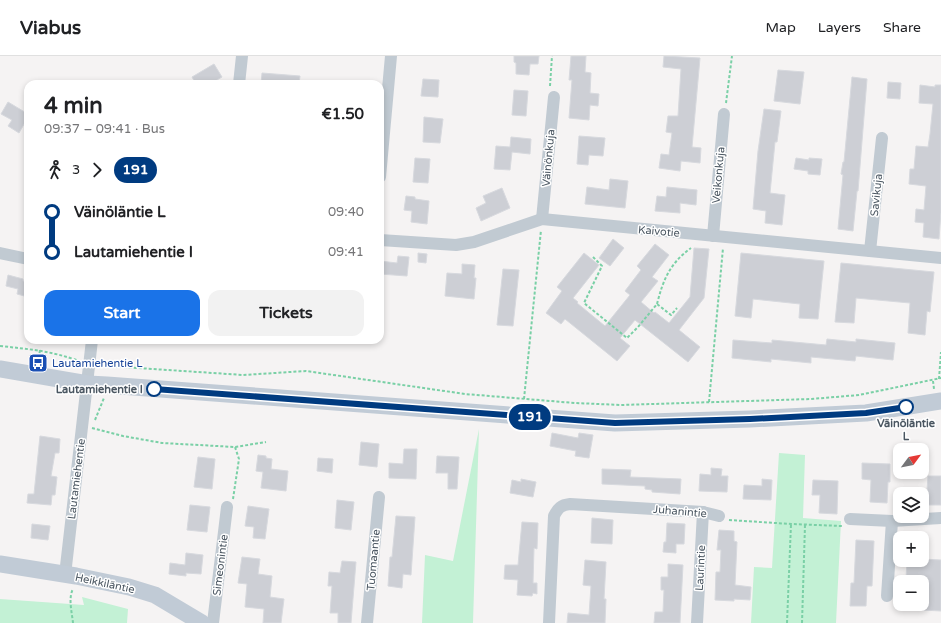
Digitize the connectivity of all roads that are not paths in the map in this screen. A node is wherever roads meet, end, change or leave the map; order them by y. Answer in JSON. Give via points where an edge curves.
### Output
{"nodes":[{"id":1,"x":242,"y":56,"type":"edge"},
{"id":2,"x":391,"y":56,"type":"edge"},
{"id":3,"x":239,"y":80,"type":"edge"},
{"id":4,"x":554,"y":97,"type":"road end"},
{"id":5,"x":724,"y":114,"type":"road end"},
{"id":6,"x":384,"y":133,"type":"edge"},
{"id":7,"x":882,"y":138,"type":"dead end"},
{"id":8,"x":542,"y":219,"type":"junction"},
{"id":9,"x":719,"y":236,"type":"junction"},
{"id":10,"x":384,"y":240,"type":"edge"},
{"id":11,"x":870,"y":251,"type":"junction"},
{"id":12,"x":0,"y":253,"type":"edge"},
{"id":13,"x":24,"y":258,"type":"edge"},
{"id":14,"x":941,"y":258,"type":"edge"},
{"id":15,"x":92,"y":344,"type":"edge"},
{"id":16,"x":0,"y":369,"type":"edge"},
{"id":17,"x":88,"y":384,"type":"junction"},
{"id":18,"x":941,"y":401,"type":"edge"},
{"id":19,"x":379,"y":498,"type":"dead end"},
{"id":20,"x":227,"y":507,"type":"road end"},
{"id":21,"x":703,"y":512,"type":"junction"},
{"id":22,"x":719,"y":516,"type":"road end"},
{"id":23,"x":941,"y":518,"type":"edge"},
{"id":24,"x":892,"y":521,"type":"junction"},
{"id":25,"x":847,"y":522,"type":"road end"},
{"id":26,"x":0,"y":564,"type":"edge"},
{"id":27,"x":70,"y":576,"type":"junction"},
{"id":28,"x":887,"y":596,"type":"dead end"},
{"id":29,"x":202,"y":623,"type":"edge"},
{"id":30,"x":212,"y":623,"type":"edge"},
{"id":31,"x":367,"y":623,"type":"edge"},
{"id":32,"x":549,"y":623,"type":"edge"},
{"id":33,"x":696,"y":623,"type":"edge"}],
"edges":[{"from":1,"to":3,"type":"street"},
{"from":2,"to":6,"type":"street"},
{"from":4,"to":8,"type":"street","name":"Väinönkuja"},
{"from":5,"to":9,"type":"street","name":"Veikonkuja"},
{"from":7,"to":11,"type":"street","name":"Savikuja"},
{"from":8,"to":9,"type":"street","name":"Kaivotie"},
{"from":8,"to":10,"type":"street","name":"Kaivotie","via":[[474,242],[456,245]]},
{"from":9,"to":11,"type":"street","name":"Kaivotie"},
{"from":11,"to":14,"type":"street","name":"Kaivotie"},
{"from":12,"to":13,"type":"street"},
{"from":15,"to":17,"type":"street"},
{"from":16,"to":17,"type":"street"},
{"from":17,"to":18,"type":"street","via":[[615,423],[866,413]]},
{"from":17,"to":27,"type":"street","name":"Lautamiehentie","via":[[88,427]]},
{"from":19,"to":31,"type":"street","name":"Tuomaantie"},
{"from":20,"to":30,"type":"street","name":"Simeonintie"},
{"from":21,"to":22,"type":"street","name":"Juhanintie"},
{"from":21,"to":32,"type":"street","name":"Juhanintie","via":[[562,505],[554,516]]},
{"from":21,"to":33,"type":"street","name":"Laurintie"},
{"from":23,"to":24,"type":"street"},
{"from":24,"to":25,"type":"street"},
{"from":24,"to":28,"type":"street"},
{"from":26,"to":27,"type":"street","name":"Heikkiläntie"},
{"from":27,"to":29,"type":"street","name":"Heikkiläntie","via":[[129,587],[155,595]]}]}
